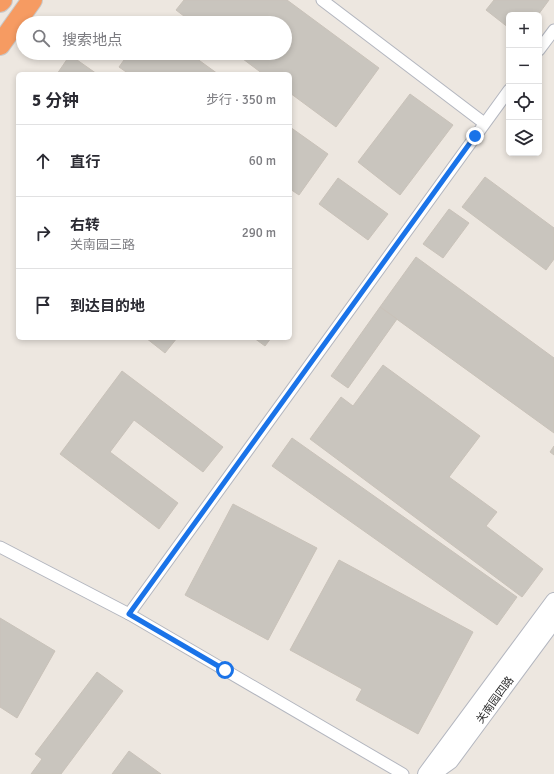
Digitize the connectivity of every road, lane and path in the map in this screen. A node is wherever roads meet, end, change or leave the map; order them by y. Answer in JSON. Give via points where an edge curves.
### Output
{"nodes":[{"id":1,"x":32,"y":0,"type":"edge"},
{"id":2,"x":322,"y":0,"type":"edge"},
{"id":3,"x":22,"y":16,"type":"edge"},
{"id":4,"x":16,"y":26,"type":"edge"},
{"id":5,"x":554,"y":30,"type":"edge"},
{"id":6,"x":540,"y":48,"type":"edge"},
{"id":7,"x":0,"y":53,"type":"edge"},
{"id":8,"x":506,"y":94,"type":"edge"},
{"id":9,"x":484,"y":123,"type":"junction"},
{"id":10,"x":0,"y":547,"type":"edge"},
{"id":11,"x":554,"y":601,"type":"edge"},
{"id":12,"x":129,"y":614,"type":"junction"},
{"id":13,"x":554,"y":620,"type":"edge"},
{"id":14,"x":403,"y":774,"type":"edge"},
{"id":15,"x":426,"y":774,"type":"edge"},
{"id":16,"x":432,"y":774,"type":"edge"}],
"edges":[{"from":1,"to":3,"type":"highway"},
{"from":2,"to":9,"type":"street"},
{"from":4,"to":7,"type":"highway"},
{"from":5,"to":6,"type":"street"},
{"from":8,"to":9,"type":"street"},
{"from":9,"to":12,"type":"street"},
{"from":10,"to":12,"type":"street"},
{"from":11,"to":15,"type":"street"},
{"from":12,"to":14,"type":"street"},
{"from":13,"to":16,"type":"street","name":"关南园四路","via":[[450,761]]}]}
